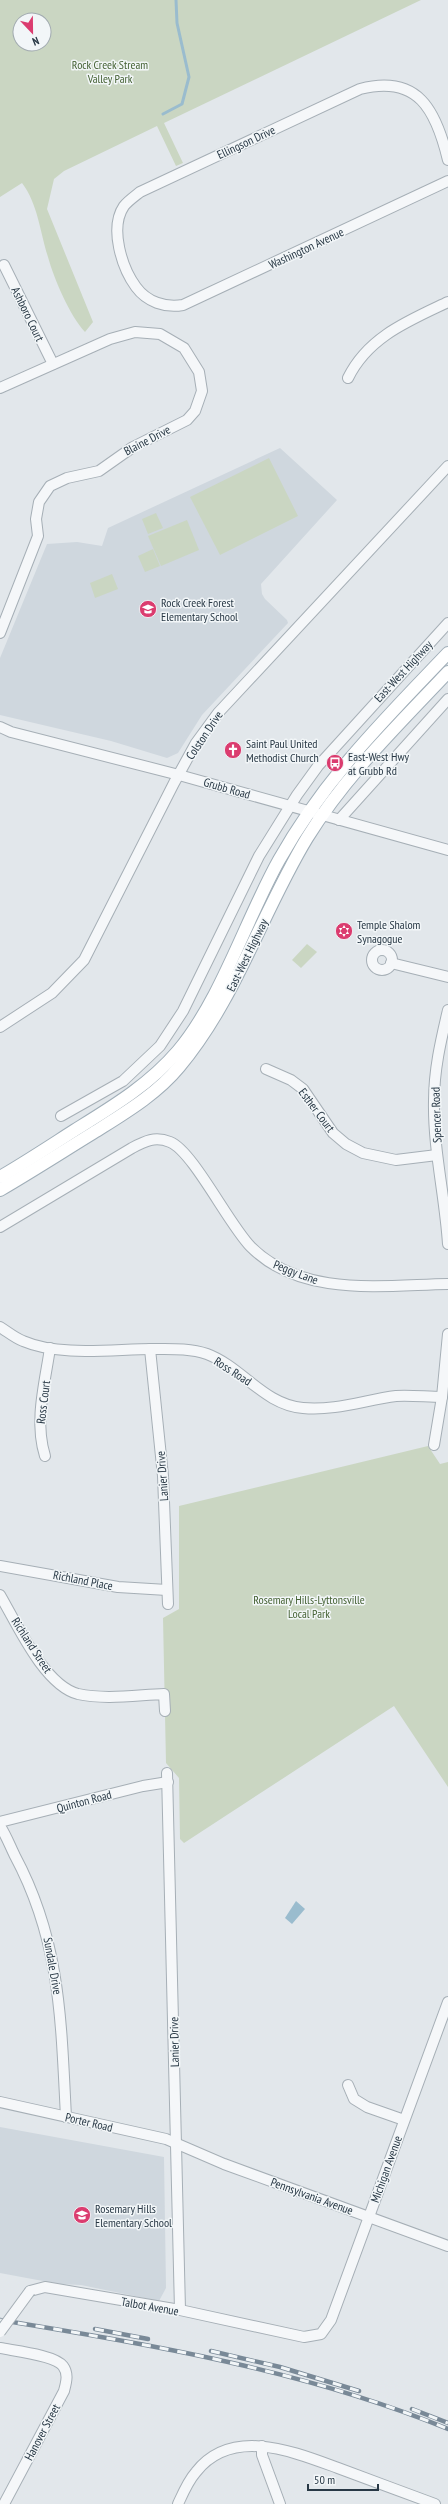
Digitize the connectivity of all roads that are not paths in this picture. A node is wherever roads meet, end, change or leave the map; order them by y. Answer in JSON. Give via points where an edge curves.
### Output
{"nodes":[{"id":1,"x":448,"y":160,"type":"edge"},
{"id":2,"x":448,"y":181,"type":"edge"},
{"id":3,"x":4,"y":265,"type":"dead end"},
{"id":4,"x":448,"y":302,"type":"edge"},
{"id":5,"x":163,"y":306,"type":"joint"},
{"id":6,"x":53,"y":364,"type":"junction"},
{"id":7,"x":348,"y":378,"type":"dead end"},
{"id":8,"x":0,"y":388,"type":"edge"},
{"id":9,"x":448,"y":466,"type":"edge"},
{"id":10,"x":448,"y":623,"type":"edge"},
{"id":11,"x":0,"y":633,"type":"edge"},
{"id":12,"x":448,"y":653,"type":"edge"},
{"id":13,"x":448,"y":672,"type":"edge"},
{"id":14,"x":448,"y":699,"type":"edge"},
{"id":15,"x":1,"y":729,"type":"edge"},
{"id":16,"x":179,"y":774,"type":"junction"},
{"id":17,"x":289,"y":806,"type":"junction"},
{"id":18,"x":309,"y":811,"type":"junction"},
{"id":19,"x":322,"y":816,"type":"junction"},
{"id":20,"x":339,"y":820,"type":"junction"},
{"id":21,"x":448,"y":850,"type":"edge"},
{"id":22,"x":391,"y":963,"type":"dead end"},
{"id":23,"x":448,"y":977,"type":"edge"},
{"id":24,"x":448,"y":1010,"type":"edge"},
{"id":25,"x":0,"y":1027,"type":"edge"},
{"id":26,"x":266,"y":1069,"type":"dead end"},
{"id":27,"x":105,"y":1092,"type":"junction"},
{"id":28,"x":114,"y":1106,"type":"junction"},
{"id":29,"x":61,"y":1116,"type":"dead end"},
{"id":30,"x":437,"y":1155,"type":"junction"},
{"id":31,"x":0,"y":1177,"type":"edge"},
{"id":32,"x":0,"y":1190,"type":"edge"},
{"id":33,"x":0,"y":1227,"type":"edge"},
{"id":34,"x":448,"y":1244,"type":"edge"},
{"id":35,"x":448,"y":1284,"type":"edge"},
{"id":36,"x":0,"y":1327,"type":"edge"},
{"id":37,"x":448,"y":1334,"type":"edge"},
{"id":38,"x":50,"y":1348,"type":"junction"},
{"id":39,"x":150,"y":1349,"type":"junction"},
{"id":40,"x":442,"y":1397,"type":"junction"},
{"id":41,"x":434,"y":1445,"type":"dead end"},
{"id":42,"x":45,"y":1456,"type":"dead end"},
{"id":43,"x":0,"y":1566,"type":"edge"},
{"id":44,"x":167,"y":1590,"type":"junction"},
{"id":45,"x":0,"y":1595,"type":"edge"},
{"id":46,"x":168,"y":1604,"type":"dead end"},
{"id":47,"x":165,"y":1711,"type":"dead end"},
{"id":48,"x":168,"y":1777,"type":"joint"},
{"id":49,"x":0,"y":1822,"type":"edge"},
{"id":50,"x":0,"y":1826,"type":"edge"},
{"id":51,"x":448,"y":2002,"type":"edge"},
{"id":52,"x":446,"y":2017,"type":"edge"},
{"id":53,"x":348,"y":2085,"type":"dead end"},
{"id":54,"x":0,"y":2102,"type":"edge"},
{"id":55,"x":66,"y":2117,"type":"junction"},
{"id":56,"x":404,"y":2120,"type":"junction"},
{"id":57,"x":176,"y":2144,"type":"junction"},
{"id":58,"x":369,"y":2216,"type":"junction"},
{"id":59,"x":448,"y":2246,"type":"edge"},
{"id":60,"x":180,"y":2310,"type":"junction"},
{"id":61,"x":0,"y":2332,"type":"edge"},
{"id":62,"x":321,"y":2334,"type":"joint"},
{"id":63,"x":0,"y":2348,"type":"edge"},
{"id":64,"x":262,"y":2446,"type":"junction"},
{"id":65,"x":4,"y":2504,"type":"edge"},
{"id":66,"x":178,"y":2504,"type":"edge"},
{"id":67,"x":280,"y":2504,"type":"edge"},
{"id":68,"x":435,"y":2504,"type":"edge"}],
"edges":[{"from":1,"to":5,"type":"street","name":"Ellingson Drive","via":[[440,128],[427,105],[414,94],[396,86],[374,85],[360,89],[140,192],[124,207],[119,220],[119,250],[136,287]]},
{"from":2,"to":5,"type":"street","name":"Washington Avenue","via":[[191,302]]},
{"from":3,"to":6,"type":"street","name":"Ashboro Court"},
{"from":4,"to":7,"type":"street","via":[[396,327],[366,350]]},
{"from":6,"to":8,"type":"street","name":"Blaine Drive"},
{"from":6,"to":11,"type":"street","name":"Blaine Drive","via":[[110,339],[135,332],[160,334],[176,342],[191,357],[199,372],[202,391],[195,411],[187,420],[133,447],[99,471],[67,478],[50,486],[39,502],[36,519],[38,536]]},
{"from":9,"to":16,"type":"street","name":"Colston Drive","via":[[218,712],[196,743]]},
{"from":10,"to":17,"type":"street","name":"East-West Highway","via":[[318,766]]},
{"from":12,"to":18,"type":"main road","name":"East-West Highway","via":[[365,739],[336,772]]},
{"from":13,"to":19,"type":"main road","name":"East-West Highway","via":[[364,762]]},
{"from":14,"to":20,"type":"street"},
{"from":15,"to":16,"type":"street","name":"Grubb Road"},
{"from":16,"to":17,"type":"street","name":"Grubb Road"},
{"from":16,"to":25,"type":"street","name":"Colston Drive","via":[[84,960],[52,993]]},
{"from":17,"to":18,"type":"street","name":"Grubb Road"},
{"from":17,"to":27,"type":"street","name":"East-West Highway","via":[[259,856],[183,1011],[160,1046],[123,1081]]},
{"from":18,"to":19,"type":"street","name":"Grubb Road"},
{"from":18,"to":28,"type":"main road","name":"East-West Highway","via":[[275,868],[204,1012],[191,1033],[163,1067]]},
{"from":19,"to":20,"type":"street","name":"Grubb Road"},
{"from":19,"to":32,"type":"main road","name":"East-West Highway","via":[[307,838],[221,1006],[205,1033],[178,1068],[152,1094]]},
{"from":20,"to":21,"type":"street","name":"Grubb Road"},
{"from":22,"to":23,"type":"street"},
{"from":24,"to":30,"type":"street","name":"Spencer Road","via":[[435,1073]]},
{"from":26,"to":30,"type":"street","name":"Esther Court","via":[[291,1080],[303,1089],[333,1133],[363,1153],[396,1160]]},
{"from":27,"to":28,"type":"street"},
{"from":27,"to":29,"type":"street","name":"East-West Highway"},
{"from":28,"to":31,"type":"main road","name":"East-West Highway"},
{"from":30,"to":34,"type":"street","name":"Spencer Road"},
{"from":33,"to":35,"type":"street","name":"Peggy Lane","via":[[132,1148],[147,1140],[157,1139],[171,1142],[186,1155],[251,1247],[283,1270],[315,1282],[353,1286]]},
{"from":36,"to":38,"type":"street","name":"Ross Road","via":[[23,1341]]},
{"from":37,"to":40,"type":"street"},
{"from":38,"to":39,"type":"street","name":"Ross Road","via":[[86,1351]]},
{"from":38,"to":42,"type":"street","name":"Ross Court","via":[[39,1424]]},
{"from":39,"to":40,"type":"street","name":"Ross Road","via":[[177,1348],[207,1354],[230,1367],[269,1396],[302,1408],[329,1409],[398,1396]]},
{"from":39,"to":44,"type":"street","name":"Lanier Drive","via":[[163,1476]]},
{"from":40,"to":41,"type":"street"},
{"from":43,"to":44,"type":"street","name":"Richland Place","via":[[118,1587]]},
{"from":44,"to":46,"type":"street","name":"Lanier Drive"},
{"from":45,"to":47,"type":"street","name":"Richland Street","via":[[45,1670],[67,1690],[98,1696],[164,1694]]},
{"from":48,"to":49,"type":"street","name":"Quinton Road","via":[[143,1786]]},
{"from":48,"to":57,"type":"street","name":"Lanier Drive"},
{"from":50,"to":55,"type":"street","name":"Sundale Drive","via":[[31,1886],[50,1943],[60,2003]]},
{"from":51,"to":52,"type":"street","name":"Michigan Avenue"},
{"from":52,"to":56,"type":"street","name":"Michigan Avenue"},
{"from":53,"to":56,"type":"street","via":[[354,2099],[367,2107]]},
{"from":54,"to":55,"type":"street","name":"Porter Road"},
{"from":55,"to":57,"type":"street","name":"Porter Road"},
{"from":56,"to":58,"type":"street","name":"Michigan Avenue"},
{"from":57,"to":58,"type":"street","name":"Pennsylvania Avenue"},
{"from":57,"to":60,"type":"street","name":"Lanier Drive"},
{"from":58,"to":59,"type":"street","name":"Pennsylvania Avenue"},
{"from":58,"to":62,"type":"street","name":"Michigan Avenue","via":[[332,2320]]},
{"from":60,"to":61,"type":"street","name":"Talbot Avenue","bridge":true,"via":[[45,2287],[30,2291]]},
{"from":60,"to":62,"type":"street","name":"Talbot Avenue","via":[[304,2337]]},
{"from":63,"to":65,"type":"street","name":"Hanover Street","via":[[56,2360],[64,2367],[66,2373],[64,2391]]},
{"from":64,"to":66,"type":"street","via":[[232,2448],[211,2458],[196,2471]]},
{"from":64,"to":67,"type":"street","via":[[262,2455]]},
{"from":64,"to":68,"type":"street","via":[[290,2450]]}]}
